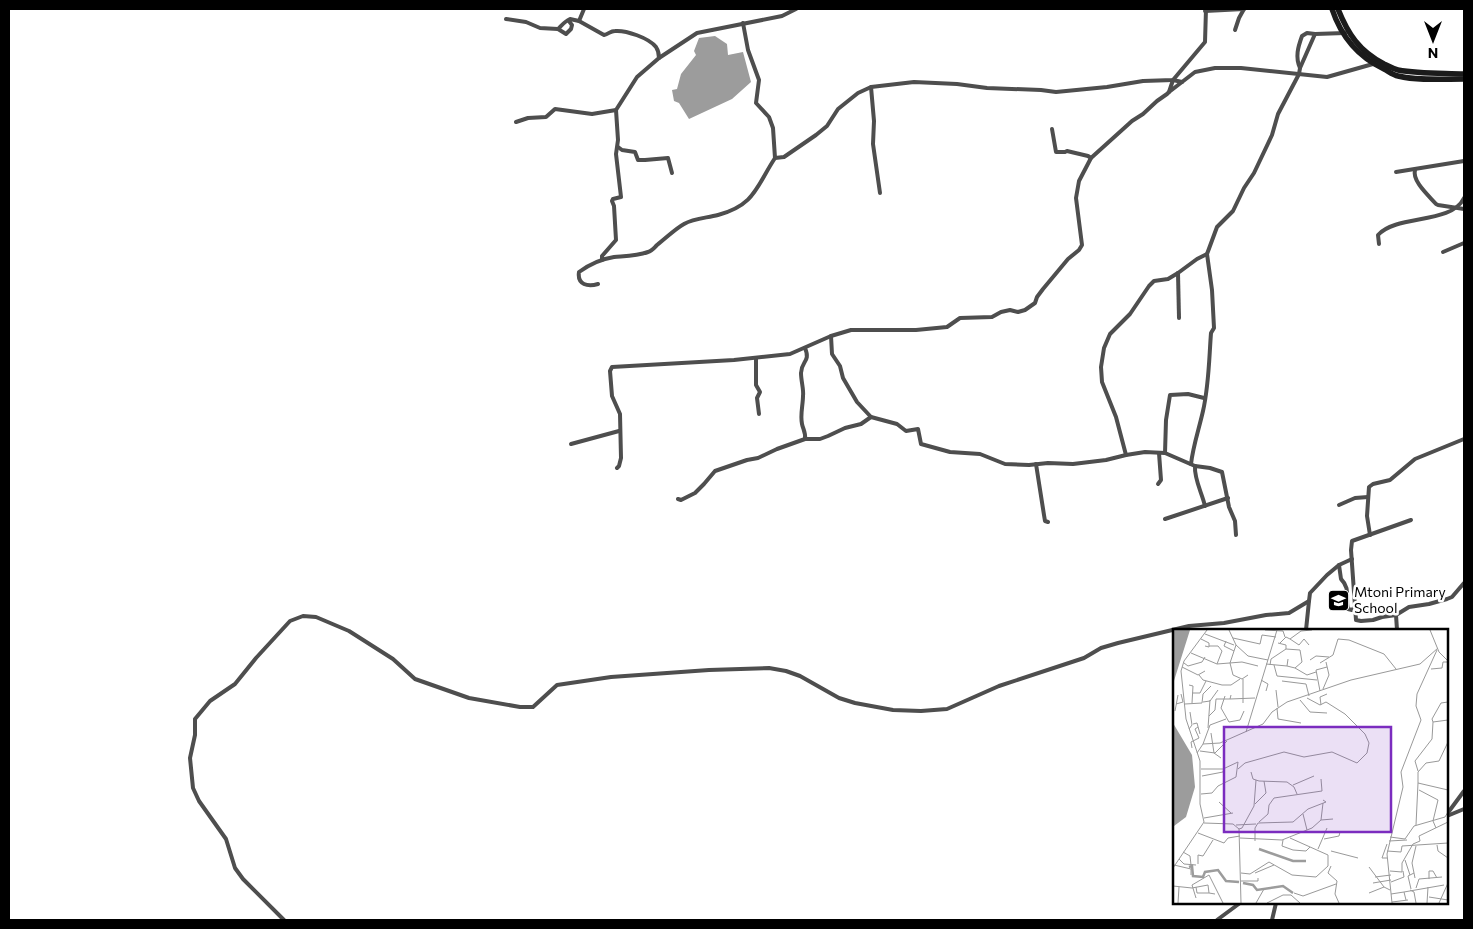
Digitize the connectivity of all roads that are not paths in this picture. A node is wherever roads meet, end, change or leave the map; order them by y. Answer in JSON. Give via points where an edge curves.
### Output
{"nodes":[{"id":1,"x":584,"y":9,"type":"edge"},
{"id":2,"x":796,"y":9,"type":"edge"},
{"id":3,"x":1244,"y":9,"type":"edge"},
{"id":4,"x":1332,"y":9,"type":"edge"},
{"id":5,"x":1338,"y":9,"type":"edge"},
{"id":6,"x":1205,"y":10,"type":"edge"},
{"id":7,"x":506,"y":19,"type":"dead end"},
{"id":8,"x":568,"y":20,"type":"junction"},
{"id":9,"x":579,"y":21,"type":"junction"},
{"id":10,"x":743,"y":23,"type":"junction"},
{"id":11,"x":558,"y":29,"type":"junction"},
{"id":12,"x":1235,"y":30,"type":"dead end"},
{"id":13,"x":1346,"y":32,"type":"junction"},
{"id":14,"x":1316,"y":34,"type":"junction"},
{"id":15,"x":660,"y":58,"type":"junction"},
{"id":16,"x":1373,"y":64,"type":"junction"},
{"id":17,"x":1300,"y":68,"type":"junction"},
{"id":18,"x":1299,"y":74,"type":"junction"},
{"id":19,"x":1464,"y":74,"type":"edge"},
{"id":20,"x":1464,"y":80,"type":"edge"},
{"id":21,"x":1172,"y":82,"type":"junction"},
{"id":22,"x":1182,"y":82,"type":"junction"},
{"id":23,"x":871,"y":87,"type":"junction"},
{"id":24,"x":1177,"y":87,"type":"junction"},
{"id":25,"x":1170,"y":92,"type":"junction"},
{"id":26,"x":616,"y":110,"type":"junction"},
{"id":27,"x":516,"y":122,"type":"dead end"},
{"id":28,"x":1052,"y":129,"type":"dead end"},
{"id":29,"x":618,"y":147,"type":"junction"},
{"id":30,"x":775,"y":158,"type":"junction"},
{"id":31,"x":1091,"y":158,"type":"junction"},
{"id":32,"x":1464,"y":161,"type":"edge"},
{"id":33,"x":1415,"y":170,"type":"junction"},
{"id":34,"x":1396,"y":172,"type":"dead end"},
{"id":35,"x":672,"y":173,"type":"dead end"},
{"id":36,"x":880,"y":193,"type":"dead end"},
{"id":37,"x":1464,"y":198,"type":"edge"},
{"id":38,"x":1458,"y":208,"type":"junction"},
{"id":39,"x":1464,"y":209,"type":"edge"},
{"id":40,"x":1379,"y":244,"type":"dead end"},
{"id":41,"x":1464,"y":244,"type":"edge"},
{"id":42,"x":1443,"y":252,"type":"dead end"},
{"id":43,"x":1207,"y":254,"type":"junction"},
{"id":44,"x":602,"y":260,"type":"junction"},
{"id":45,"x":1178,"y":273,"type":"junction"},
{"id":46,"x":598,"y":284,"type":"dead end"},
{"id":47,"x":1179,"y":318,"type":"dead end"},
{"id":48,"x":831,"y":336,"type":"junction"},
{"id":49,"x":804,"y":348,"type":"junction"},
{"id":50,"x":756,"y":358,"type":"junction"},
{"id":51,"x":1204,"y":398,"type":"junction"},
{"id":52,"x":759,"y":414,"type":"dead end"},
{"id":53,"x":871,"y":417,"type":"junction"},
{"id":54,"x":619,"y":431,"type":"junction"},
{"id":55,"x":805,"y":439,"type":"junction"},
{"id":56,"x":1464,"y":439,"type":"edge"},
{"id":57,"x":571,"y":444,"type":"dead end"},
{"id":58,"x":1159,"y":453,"type":"junction"},
{"id":59,"x":1165,"y":453,"type":"junction"},
{"id":60,"x":1126,"y":455,"type":"junction"},
{"id":61,"x":1036,"y":464,"type":"junction"},
{"id":62,"x":1193,"y":465,"type":"junction"},
{"id":63,"x":618,"y":468,"type":"dead end"},
{"id":64,"x":1158,"y":484,"type":"dead end"},
{"id":65,"x":1368,"y":496,"type":"junction"},
{"id":66,"x":1228,"y":498,"type":"junction"},
{"id":67,"x":678,"y":499,"type":"dead end"},
{"id":68,"x":1339,"y":505,"type":"dead end"},
{"id":69,"x":1205,"y":506,"type":"junction"},
{"id":70,"x":1165,"y":518,"type":"dead end"},
{"id":71,"x":1411,"y":520,"type":"dead end"},
{"id":72,"x":1048,"y":522,"type":"dead end"},
{"id":73,"x":1236,"y":535,"type":"dead end"},
{"id":74,"x":1370,"y":535,"type":"junction"},
{"id":75,"x":1352,"y":559,"type":"junction"},
{"id":76,"x":1338,"y":565,"type":"junction"},
{"id":77,"x":1464,"y":582,"type":"edge"},
{"id":78,"x":1309,"y":601,"type":"junction"},
{"id":79,"x":1355,"y":607,"type":"junction"},
{"id":80,"x":1396,"y":615,"type":"junction"},
{"id":81,"x":1176,"y":629,"type":"edge"},
{"id":82,"x":1306,"y":629,"type":"edge"},
{"id":83,"x":1397,"y":629,"type":"edge"},
{"id":84,"x":1173,"y":630,"type":"edge"},
{"id":85,"x":1464,"y":792,"type":"edge"},
{"id":86,"x":1464,"y":810,"type":"edge"},
{"id":87,"x":1448,"y":814,"type":"edge"},
{"id":88,"x":1448,"y":815,"type":"edge"},
{"id":89,"x":1239,"y":904,"type":"edge"},
{"id":90,"x":1276,"y":904,"type":"edge"},
{"id":91,"x":284,"y":920,"type":"edge"},
{"id":92,"x":1217,"y":920,"type":"edge"},
{"id":93,"x":1272,"y":920,"type":"edge"}],
"edges":[{"from":1,"to":9,"type":"street"},
{"from":2,"to":10,"type":"street","via":[[782,16]]},
{"from":3,"to":6,"type":"street"},
{"from":3,"to":12,"type":"street"},
{"from":4,"to":13,"type":"main road","via":[[1340,30]]},
{"from":5,"to":13,"type":"main road"},
{"from":6,"to":21,"type":"street","via":[[1205,42]]},
{"from":7,"to":11,"type":"street"},
{"from":8,"to":9,"type":"street"},
{"from":8,"to":11,"type":"street"},
{"from":8,"to":11,"type":"street","via":[[572,25],[569,32],[566,34]]},
{"from":9,"to":15,"type":"street","via":[[604,35],[616,31],[650,41]]},
{"from":10,"to":15,"type":"street","via":[[697,33]]},
{"from":10,"to":30,"type":"street","via":[[759,80],[756,103],[773,128]]},
{"from":13,"to":14,"type":"street"},
{"from":13,"to":16,"type":"main road","via":[[1357,52]]},
{"from":13,"to":19,"type":"main road","via":[[1374,59],[1397,70]]},
{"from":14,"to":17,"type":"street"},
{"from":14,"to":17,"type":"street","via":[[1302,36],[1298,50]]},
{"from":15,"to":26,"type":"street","via":[[637,77]]},
{"from":16,"to":18,"type":"street","via":[[1330,77]]},
{"from":16,"to":20,"type":"main road","via":[[1397,76]]},
{"from":17,"to":18,"type":"street"},
{"from":18,"to":22,"type":"street","via":[[1215,68],[1195,72]]},
{"from":18,"to":43,"type":"street","via":[[1278,114],[1254,173],[1233,211],[1218,227]]},
{"from":21,"to":22,"type":"street"},
{"from":21,"to":23,"type":"street","via":[[1143,81],[1056,92],[914,82]]},
{"from":21,"to":24,"type":"street"},
{"from":21,"to":25,"type":"street"},
{"from":22,"to":24,"type":"street"},
{"from":23,"to":30,"type":"street","via":[[838,109],[816,135],[784,157]]},
{"from":23,"to":36,"type":"street","via":[[873,144]]},
{"from":24,"to":25,"type":"street"},
{"from":25,"to":31,"type":"street"},
{"from":26,"to":27,"type":"street","via":[[592,114],[556,109],[546,117]]},
{"from":26,"to":29,"type":"street"},
{"from":28,"to":31,"type":"street","via":[[1056,152],[1068,150]]},
{"from":29,"to":35,"type":"street","via":[[635,152],[638,160],[668,158]]},
{"from":29,"to":44,"type":"street","via":[[621,196],[612,201],[616,240]]},
{"from":30,"to":44,"type":"street","via":[[755,192],[738,208],[682,225],[650,252]]},
{"from":31,"to":48,"type":"street","via":[[1079,181],[1076,198],[1082,245],[1043,289],[1032,307],[992,317],[960,318],[947,327],[851,330]]},
{"from":32,"to":33,"type":"street"},
{"from":33,"to":34,"type":"street"},
{"from":33,"to":38,"type":"street","via":[[1416,181],[1436,204]]},
{"from":37,"to":38,"type":"street"},
{"from":38,"to":39,"type":"street"},
{"from":38,"to":40,"type":"street","via":[[1387,228],[1378,235]]},
{"from":41,"to":42,"type":"street"},
{"from":43,"to":45,"type":"street"},
{"from":43,"to":51,"type":"street","via":[[1214,320]]},
{"from":44,"to":46,"type":"street","via":[[578,275],[585,285]]},
{"from":45,"to":47,"type":"street"},
{"from":45,"to":60,"type":"street","via":[[1149,286],[1130,314],[1110,334],[1103,354],[1102,382]]},
{"from":48,"to":49,"type":"street"},
{"from":48,"to":53,"type":"street","via":[[832,354],[843,378],[857,402]]},
{"from":49,"to":50,"type":"street","via":[[790,354]]},
{"from":49,"to":55,"type":"street","via":[[808,355],[801,374],[804,394],[801,422]]},
{"from":50,"to":52,"type":"street"},
{"from":50,"to":54,"type":"street","via":[[612,368],[612,396],[620,414]]},
{"from":51,"to":59,"type":"street","via":[[1170,394]]},
{"from":51,"to":62,"type":"street"},
{"from":53,"to":55,"type":"street","via":[[820,439]]},
{"from":53,"to":61,"type":"street","via":[[897,424],[906,431],[918,429],[921,444],[930,447],[980,454],[1005,464]]},
{"from":54,"to":57,"type":"street"},
{"from":54,"to":63,"type":"street","via":[[621,458]]},
{"from":55,"to":67,"type":"street","via":[[715,471],[695,493]]},
{"from":56,"to":65,"type":"street","via":[[1415,459],[1390,480],[1369,487]]},
{"from":58,"to":59,"type":"street"},
{"from":58,"to":60,"type":"street"},
{"from":58,"to":64,"type":"street","via":[[1161,480]]},
{"from":59,"to":62,"type":"street"},
{"from":60,"to":61,"type":"street","via":[[1073,464]]},
{"from":61,"to":72,"type":"street","via":[[1045,520]]},
{"from":62,"to":66,"type":"street","via":[[1222,472]]},
{"from":62,"to":69,"type":"street"},
{"from":65,"to":68,"type":"street"},
{"from":65,"to":74,"type":"street"},
{"from":66,"to":69,"type":"street"},
{"from":66,"to":73,"type":"street"},
{"from":69,"to":70,"type":"street"},
{"from":71,"to":74,"type":"street"},
{"from":74,"to":75,"type":"street","via":[[1352,541]]},
{"from":75,"to":76,"type":"street"},
{"from":75,"to":79,"type":"street"},
{"from":76,"to":78,"type":"street","via":[[1310,593]]},
{"from":76,"to":79,"type":"street","via":[[1347,588],[1348,609]]},
{"from":77,"to":80,"type":"street","via":[[1452,597],[1409,607]]},
{"from":78,"to":81,"type":"street","via":[[1289,613]]},
{"from":78,"to":82,"type":"street"},
{"from":79,"to":80,"type":"street","via":[[1358,621]]},
{"from":80,"to":83,"type":"street"},
{"from":84,"to":91,"type":"street","via":[[1101,648],[1084,658],[998,686],[947,709],[893,710],[855,703],[839,698],[800,676],[769,668],[611,677],[557,685],[533,706],[520,707],[469,698],[415,679],[393,659],[348,631],[316,617],[303,616],[290,621],[235,684],[210,701],[195,719],[190,758],[193,788],[226,840],[235,868]]},
{"from":85,"to":87,"type":"street"},
{"from":86,"to":88,"type":"street"},
{"from":89,"to":92,"type":"street"},
{"from":90,"to":93,"type":"street"}]}
